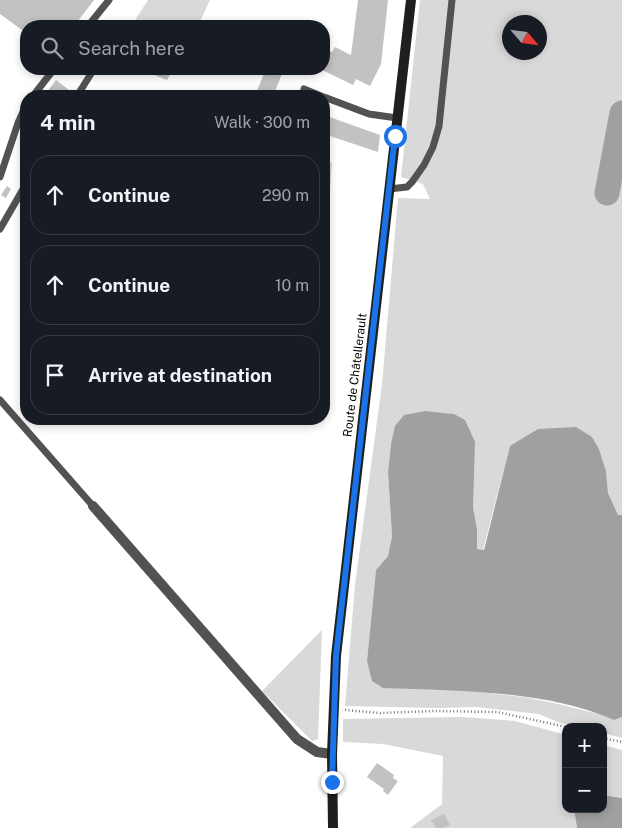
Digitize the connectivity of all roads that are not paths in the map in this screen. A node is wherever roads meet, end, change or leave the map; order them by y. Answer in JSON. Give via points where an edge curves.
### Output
{"nodes":[{"id":1,"x":109,"y":0,"type":"edge"},
{"id":2,"x":411,"y":0,"type":"edge"},
{"id":3,"x":452,"y":0,"type":"edge"},
{"id":4,"x":93,"y":20,"type":"edge"},
{"id":5,"x":49,"y":75,"type":"edge"},
{"id":6,"x":90,"y":75,"type":"edge"},
{"id":7,"x":38,"y":90,"type":"edge"},
{"id":8,"x":81,"y":90,"type":"edge"},
{"id":9,"x":330,"y":100,"type":"edge"},
{"id":10,"x":20,"y":118,"type":"edge"},
{"id":11,"x":397,"y":118,"type":"junction"},
{"id":12,"x":6,"y":159,"type":"junction"},
{"id":13,"x":0,"y":167,"type":"edge"},
{"id":14,"x":0,"y":177,"type":"edge"},
{"id":15,"x":389,"y":189,"type":"junction"},
{"id":16,"x":20,"y":194,"type":"edge"},
{"id":17,"x":0,"y":229,"type":"edge"},
{"id":18,"x":0,"y":400,"type":"edge"},
{"id":19,"x":20,"y":423,"type":"edge"},
{"id":20,"x":22,"y":425,"type":"edge"},
{"id":21,"x":94,"y":506,"type":"joint"},
{"id":22,"x":332,"y":754,"type":"junction"},
{"id":23,"x":333,"y":828,"type":"edge"}],
"edges":[{"from":1,"to":4,"type":"lane"},
{"from":2,"to":11,"type":"main road","name":"Route de Châtellerault"},
{"from":3,"to":15,"type":"lane","via":[[439,126],[433,147],[407,187]]},
{"from":5,"to":7,"type":"lane"},
{"from":6,"to":8,"type":"lane"},
{"from":9,"to":11,"type":"lane","via":[[369,114]]},
{"from":10,"to":12,"type":"lane"},
{"from":11,"to":15,"type":"main road","name":"Route de Châtellerault"},
{"from":12,"to":13,"type":"lane"},
{"from":12,"to":14,"type":"lane"},
{"from":15,"to":22,"type":"main road","name":"Route de Châtellerault","via":[[336,656]]},
{"from":16,"to":17,"type":"lane"},
{"from":18,"to":19,"type":"lane"},
{"from":20,"to":21,"type":"lane"},
{"from":21,"to":22,"type":"street","via":[[297,739],[317,752]]},
{"from":22,"to":23,"type":"main road","name":"Route de Châtellerault"}]}
